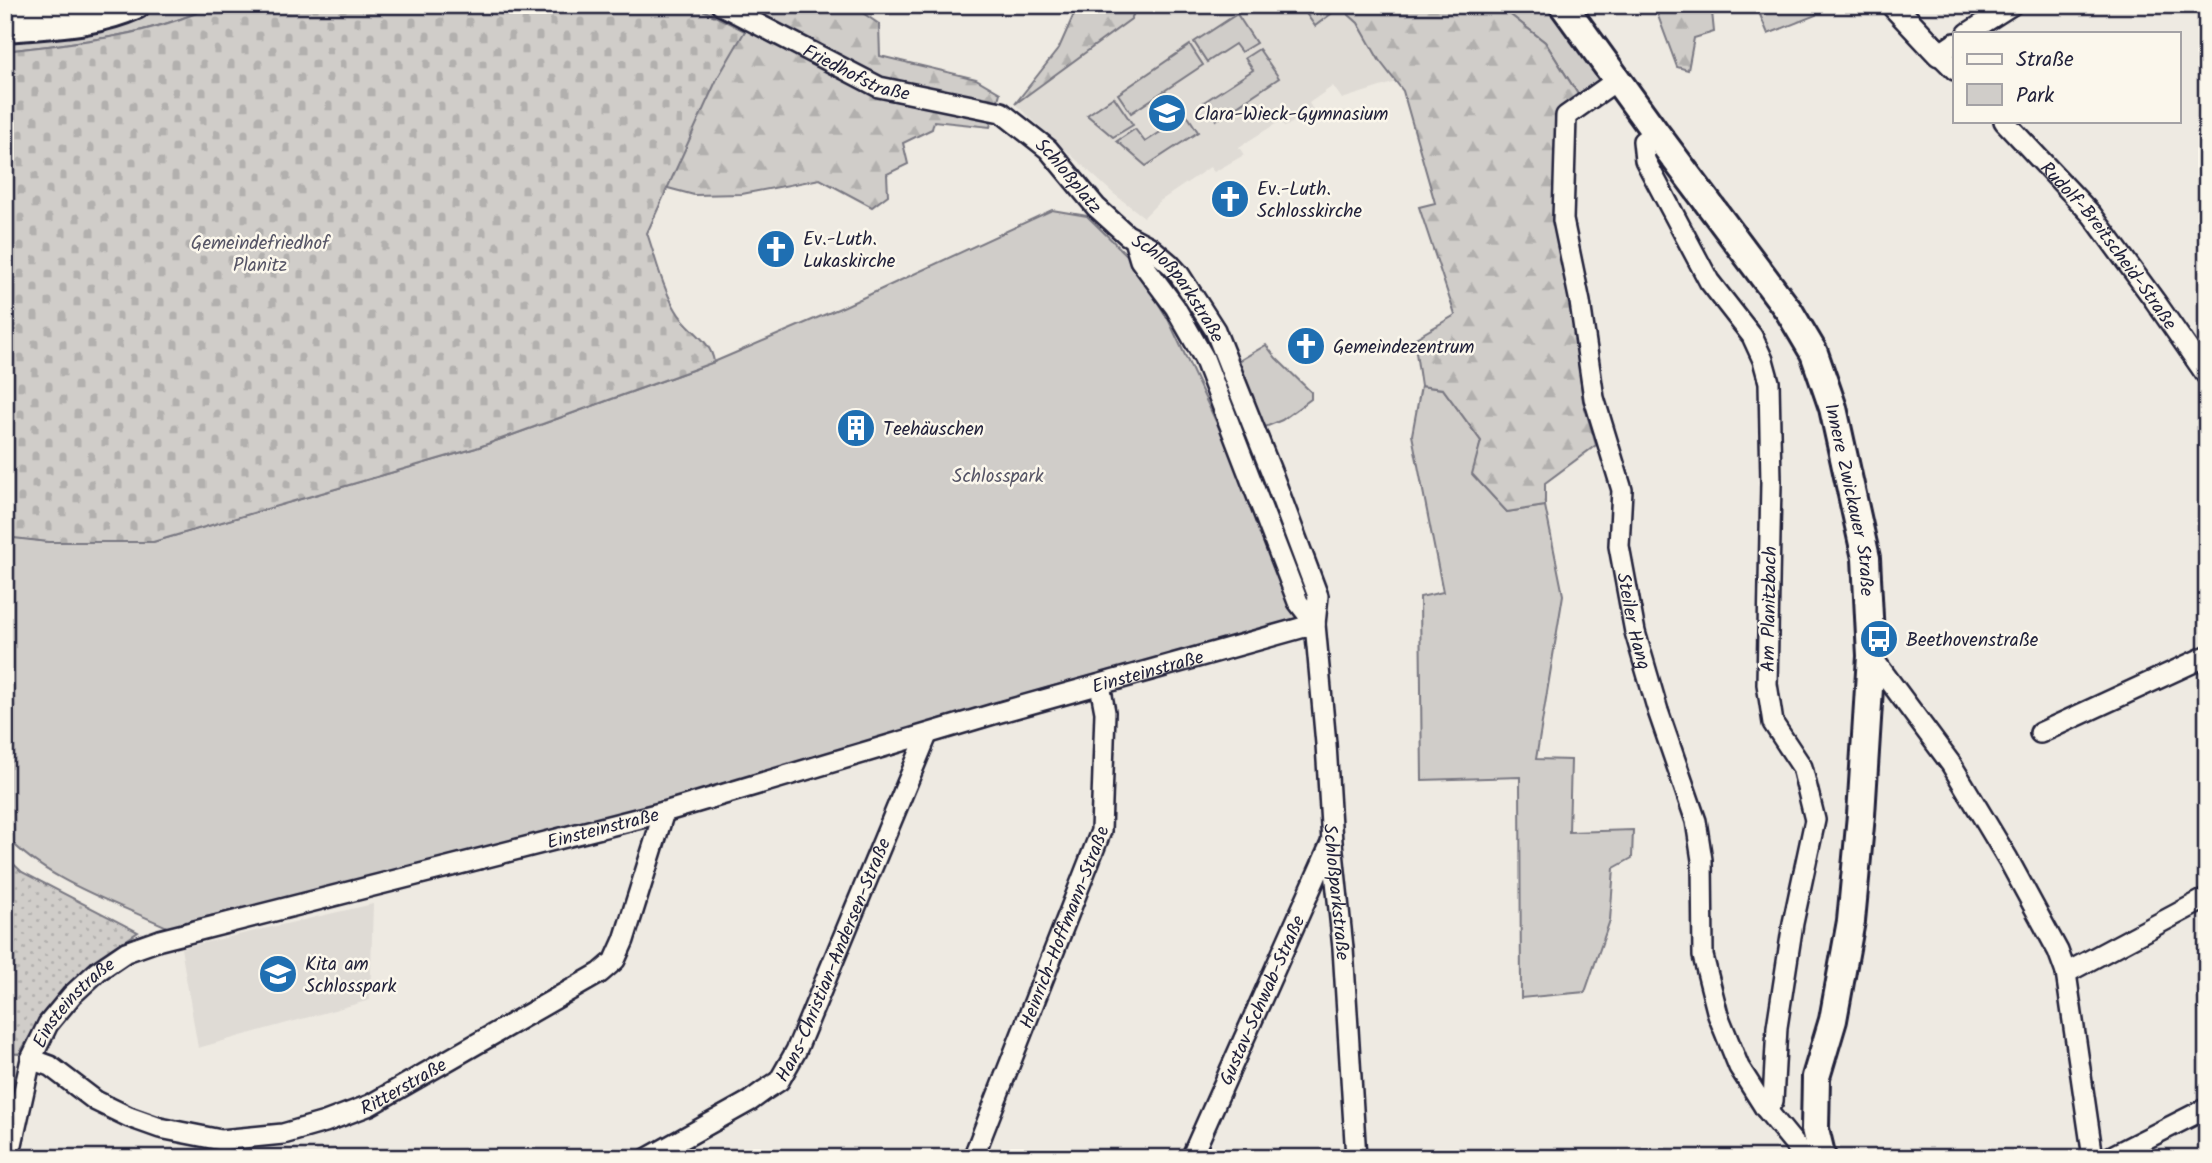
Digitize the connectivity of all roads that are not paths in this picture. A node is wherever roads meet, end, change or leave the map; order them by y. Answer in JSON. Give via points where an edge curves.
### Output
{"nodes":[{"id":1,"x":50,"y":5,"type":"edge"},
{"id":2,"x":136,"y":5,"type":"edge"},
{"id":3,"x":721,"y":5,"type":"edge"},
{"id":4,"x":1563,"y":5,"type":"edge"},
{"id":5,"x":1893,"y":5,"type":"edge"},
{"id":6,"x":2012,"y":5,"type":"edge"},
{"id":7,"x":5,"y":10,"type":"edge"},
{"id":8,"x":5,"y":28,"type":"edge"},
{"id":9,"x":1970,"y":32,"type":"edge"},
{"id":10,"x":1950,"y":55,"type":"edge"},
{"id":11,"x":1617,"y":80,"type":"junction"},
{"id":12,"x":1002,"y":112,"type":"joint"},
{"id":13,"x":2005,"y":122,"type":"edge"},
{"id":14,"x":1655,"y":132,"type":"junction"},
{"id":15,"x":1134,"y":240,"type":"joint"},
{"id":16,"x":2207,"y":376,"type":"edge"},
{"id":17,"x":1315,"y":624,"type":"junction"},
{"id":18,"x":1871,"y":656,"type":"junction"},
{"id":19,"x":2207,"y":656,"type":"edge"},
{"id":20,"x":1100,"y":685,"type":"junction"},
{"id":21,"x":2040,"y":733,"type":"dead end"},
{"id":22,"x":927,"y":735,"type":"junction"},
{"id":23,"x":664,"y":812,"type":"junction"},
{"id":24,"x":1332,"y":842,"type":"junction"},
{"id":25,"x":2201,"y":901,"type":"dead end"},
{"id":26,"x":2066,"y":973,"type":"junction"},
{"id":27,"x":31,"y":1059,"type":"junction"},
{"id":28,"x":1765,"y":1108,"type":"junction"},
{"id":29,"x":2207,"y":1108,"type":"edge"},
{"id":30,"x":9,"y":1158,"type":"edge"},
{"id":31,"x":648,"y":1158,"type":"edge"},
{"id":32,"x":973,"y":1158,"type":"edge"},
{"id":33,"x":1191,"y":1158,"type":"edge"},
{"id":34,"x":1356,"y":1158,"type":"edge"},
{"id":35,"x":1806,"y":1158,"type":"edge"},
{"id":36,"x":1822,"y":1158,"type":"edge"},
{"id":37,"x":2093,"y":1158,"type":"edge"},
{"id":38,"x":2108,"y":1158,"type":"edge"}],
"edges":[{"from":1,"to":7,"type":"main road"},
{"from":2,"to":8,"type":"main road","via":[[88,21]]},
{"from":3,"to":12,"type":"street","name":"Friedhofstraße","via":[[879,87]]},
{"from":4,"to":11,"type":"main road","name":"Innere Zwickauer Straße"},
{"from":5,"to":10,"type":"street"},
{"from":6,"to":9,"type":"street"},
{"from":11,"to":14,"type":"main road","name":"Innere Zwickauer Straße"},
{"from":11,"to":28,"type":"street","name":"Steiler Hang","via":[[1566,116],[1563,220],[1594,398],[1622,490],[1619,546],[1635,632],[1696,821],[1702,860],[1703,956],[1718,1015],[1740,1067]]},
{"from":12,"to":15,"type":"street","name":"Schloßplatz","via":[[1048,149],[1096,207]]},
{"from":13,"to":16,"type":"street","name":"Rudolf-Breitscheid-Straße","via":[[2092,215]]},
{"from":14,"to":18,"type":"main road","name":"Innere Zwickauer Straße","via":[[1814,352],[1833,408],[1866,558]]},
{"from":14,"to":28,"type":"street","name":"Am Planitzbach","via":[[1643,141],[1645,160],[1709,281],[1752,336],[1769,383],[1766,684],[1773,723],[1802,767],[1815,820],[1777,1027],[1773,1101]]},
{"from":15,"to":17,"type":"street","name":"Schloßparkstraße","via":[[1150,247],[1179,274],[1215,330],[1318,596]]},
{"from":17,"to":20,"type":"street","name":"Einsteinstraße"},
{"from":17,"to":24,"type":"street","name":"Schloßparkstraße"},
{"from":18,"to":26,"type":"street","via":[[1951,764],[2008,859]]},
{"from":18,"to":36,"type":"main road","name":"Innere Zwickauer Straße","via":[[1851,921],[1833,1020],[1816,1077],[1815,1129]]},
{"from":19,"to":21,"type":"street"},
{"from":20,"to":22,"type":"street","name":"Einsteinstraße"},
{"from":20,"to":32,"type":"street","name":"Heinrich-Hoffmann-Straße","via":[[1105,712],[1101,831]]},
{"from":22,"to":23,"type":"street","name":"Einsteinstraße"},
{"from":22,"to":31,"type":"street","name":"Hans-Christian-Andersen-Straße","via":[[796,1051],[779,1081]]},
{"from":23,"to":27,"type":"street","name":"Einsteinstraße","via":[[126,952],[72,995],[48,1024]]},
{"from":23,"to":27,"type":"street","name":"Ritterstraße","via":[[615,960],[600,973],[359,1109],[326,1122],[283,1134],[221,1140],[160,1128],[96,1101],[50,1066]]},
{"from":24,"to":33,"type":"street","name":"Gustav-Schwab-Straße"},
{"from":24,"to":34,"type":"street","name":"Schloßparkstraße"},
{"from":25,"to":26,"type":"street"},
{"from":26,"to":37,"type":"street"},
{"from":27,"to":30,"type":"street","name":"Einsteinstraße"},
{"from":28,"to":35,"type":"street","name":"Steiler Hang"},
{"from":29,"to":38,"type":"street"}]}
